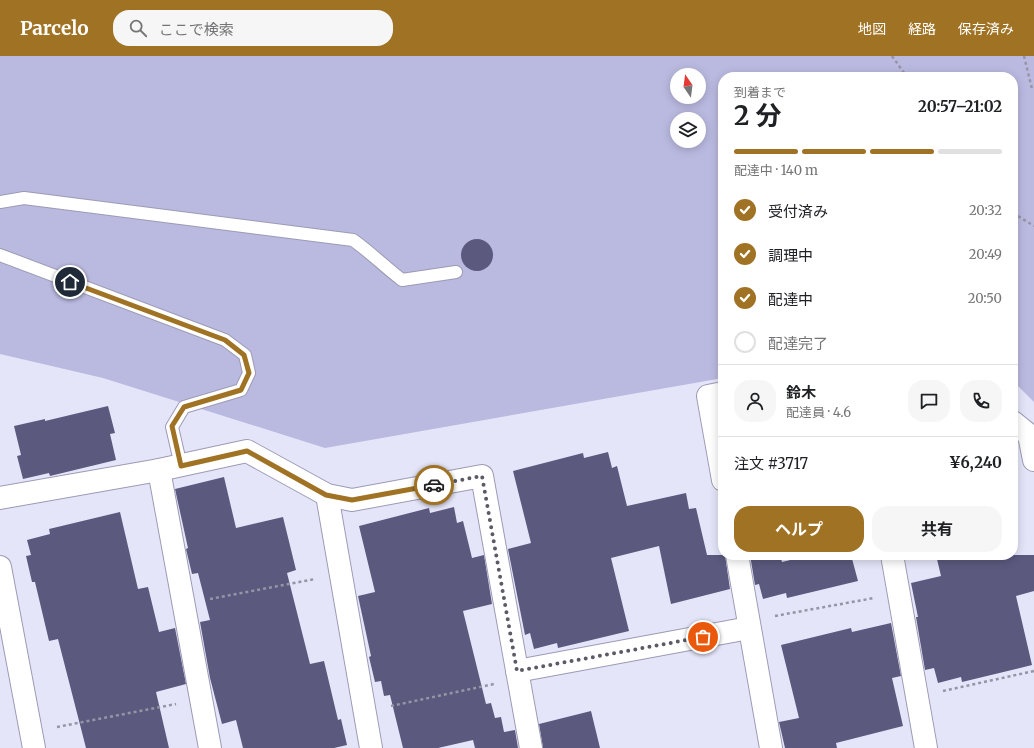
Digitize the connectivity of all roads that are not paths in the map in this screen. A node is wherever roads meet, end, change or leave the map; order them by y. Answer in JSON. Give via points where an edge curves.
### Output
{"nodes":[{"id":1,"x":0,"y":202,"type":"edge"},
{"id":2,"x":0,"y":255,"type":"edge"},
{"id":3,"x":456,"y":272,"type":"dead end"},
{"id":4,"x":718,"y":394,"type":"edge"},
{"id":5,"x":1018,"y":426,"type":"edge"},
{"id":6,"x":718,"y":452,"type":"edge"},
{"id":7,"x":1034,"y":460,"type":"edge"},
{"id":8,"x":181,"y":466,"type":"junction"},
{"id":9,"x":159,"y":470,"type":"junction"},
{"id":10,"x":326,"y":495,"type":"junction"},
{"id":11,"x":0,"y":498,"type":"edge"},
{"id":12,"x":737,"y":560,"type":"edge"},
{"id":13,"x":893,"y":560,"type":"edge"},
{"id":14,"x":0,"y":567,"type":"edge"},
{"id":15,"x":749,"y":625,"type":"junction"},
{"id":16,"x":518,"y":675,"type":"junction"},
{"id":17,"x":34,"y":748,"type":"edge"},
{"id":18,"x":210,"y":748,"type":"edge"},
{"id":19,"x":371,"y":748,"type":"edge"},
{"id":20,"x":531,"y":748,"type":"edge"},
{"id":21,"x":771,"y":748,"type":"edge"},
{"id":22,"x":926,"y":748,"type":"edge"}],
"edges":[{"from":1,"to":3,"type":"lane","via":[[24,198],[353,240],[402,280]]},
{"from":2,"to":8,"type":"lane","via":[[225,340],[244,355],[249,373],[241,390],[184,407],[172,426]]},
{"from":4,"to":6,"type":"street","via":[[708,396]]},
{"from":5,"to":7,"type":"street","via":[[1029,435]]},
{"from":8,"to":9,"type":"street"},
{"from":8,"to":10,"type":"street","via":[[247,451]]},
{"from":9,"to":11,"type":"street"},
{"from":9,"to":18,"type":"street"},
{"from":10,"to":16,"type":"street","via":[[352,500],[482,476]]},
{"from":10,"to":19,"type":"street"},
{"from":12,"to":15,"type":"street"},
{"from":13,"to":22,"type":"street"},
{"from":14,"to":17,"type":"street"},
{"from":15,"to":16,"type":"street"},
{"from":15,"to":21,"type":"street"},
{"from":16,"to":20,"type":"street"}]}
